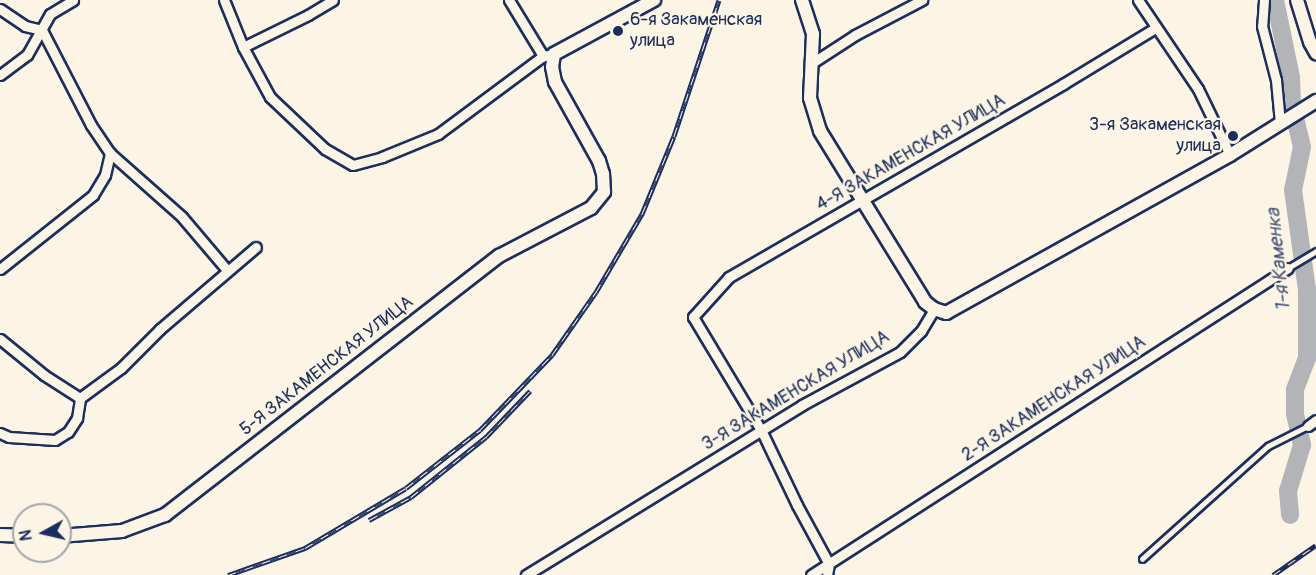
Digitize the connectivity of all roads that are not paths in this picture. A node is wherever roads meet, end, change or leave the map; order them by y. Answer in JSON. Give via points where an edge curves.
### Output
{"nodes":[{"id":1,"x":73,"y":0,"type":"edge"},
{"id":2,"x":224,"y":0,"type":"edge"},
{"id":3,"x":333,"y":0,"type":"edge"},
{"id":4,"x":509,"y":0,"type":"edge"},
{"id":5,"x":654,"y":0,"type":"edge"},
{"id":6,"x":802,"y":0,"type":"edge"},
{"id":7,"x":922,"y":0,"type":"edge"},
{"id":8,"x":1138,"y":0,"type":"edge"},
{"id":9,"x":1264,"y":0,"type":"edge"},
{"id":10,"x":1297,"y":0,"type":"edge"},
{"id":11,"x":0,"y":9,"type":"edge"},
{"id":12,"x":1155,"y":28,"type":"junction"},
{"id":13,"x":42,"y":30,"type":"junction"},
{"id":14,"x":243,"y":46,"type":"junction"},
{"id":15,"x":1316,"y":53,"type":"edge"},
{"id":16,"x":548,"y":55,"type":"junction"},
{"id":17,"x":812,"y":63,"type":"junction"},
{"id":18,"x":0,"y":75,"type":"edge"},
{"id":19,"x":1311,"y":104,"type":"edge"},
{"id":20,"x":1280,"y":123,"type":"junction"},
{"id":21,"x":110,"y":153,"type":"junction"},
{"id":22,"x":1230,"y":155,"type":"junction"},
{"id":23,"x":862,"y":198,"type":"junction"},
{"id":24,"x":256,"y":247,"type":"dead end"},
{"id":25,"x":1316,"y":251,"type":"edge"},
{"id":26,"x":1288,"y":268,"type":"joint"},
{"id":27,"x":0,"y":269,"type":"edge"},
{"id":28,"x":227,"y":270,"type":"junction"},
{"id":29,"x":934,"y":309,"type":"junction"},
{"id":30,"x":0,"y":339,"type":"edge"},
{"id":31,"x":80,"y":398,"type":"junction"},
{"id":32,"x":1312,"y":423,"type":"edge"},
{"id":33,"x":761,"y":430,"type":"junction"},
{"id":34,"x":0,"y":433,"type":"edge"},
{"id":35,"x":72,"y":535,"type":"edge"},
{"id":36,"x":1142,"y":559,"type":"dead end"},
{"id":37,"x":829,"y":564,"type":"junction"},
{"id":38,"x":526,"y":575,"type":"edge"},
{"id":39,"x":811,"y":575,"type":"edge"},
{"id":40,"x":827,"y":575,"type":"edge"}],
"edges":[{"from":1,"to":13,"type":"street","via":[[50,14]]},
{"from":2,"to":14,"type":"street"},
{"from":3,"to":14,"type":"street"},
{"from":4,"to":16,"type":"street"},
{"from":5,"to":16,"type":"street"},
{"from":6,"to":17,"type":"street","via":[[813,34]]},
{"from":7,"to":17,"type":"street"},
{"from":8,"to":12,"type":"street"},
{"from":9,"to":20,"type":"street","via":[[1262,26],[1276,80]]},
{"from":10,"to":15,"type":"street"},
{"from":11,"to":13,"type":"street","via":[[25,26]]},
{"from":12,"to":22,"type":"street","via":[[1198,89]]},
{"from":12,"to":23,"type":"street","name":"4-Я ЗАКАМЕНСКАЯ УЛИЦА"},
{"from":13,"to":18,"type":"street","via":[[27,55]]},
{"from":13,"to":21,"type":"street","via":[[91,125]]},
{"from":14,"to":16,"type":"street","via":[[270,96],[325,149],[352,165],[438,134]]},
{"from":16,"to":35,"type":"street","name":"5-Я ЗАКАМЕНСКАЯ УЛИЦА","via":[[555,82],[599,161],[604,192],[580,216],[499,256],[165,515],[122,531]]},
{"from":17,"to":23,"type":"street","via":[[810,98],[814,117]]},
{"from":19,"to":20,"type":"street"},
{"from":20,"to":22,"type":"street"},
{"from":21,"to":27,"type":"street","via":[[105,175],[93,195]]},
{"from":21,"to":28,"type":"street","via":[[182,217]]},
{"from":22,"to":29,"type":"street","via":[[957,308],[946,313]]},
{"from":23,"to":29,"type":"street","via":[[925,302]]},
{"from":23,"to":33,"type":"street","name":"4-Я ЗАКАМЕНСКАЯ УЛИЦА","via":[[729,277],[693,317]]},
{"from":24,"to":28,"type":"street"},
{"from":25,"to":26,"type":"lane","name":"2-Я ЗАКАМЕНСКАЯ УЛИЦА"},
{"from":26,"to":37,"type":"street","name":"2-Я ЗАКАМЕНСКАЯ УЛИЦА"},
{"from":28,"to":31,"type":"street","via":[[121,368]]},
{"from":29,"to":33,"type":"street","name":"3-Я ЗАКАМЕНСКАЯ УЛИЦА","via":[[921,331],[900,352]]},
{"from":30,"to":31,"type":"street"},
{"from":31,"to":34,"type":"street","via":[[77,418],[68,432],[54,440]]},
{"from":32,"to":36,"type":"lane","via":[[1268,446]]},
{"from":33,"to":37,"type":"street"},
{"from":33,"to":38,"type":"street","name":"3-Я ЗАКАМЕНСКАЯ УЛИЦА"},
{"from":37,"to":39,"type":"street","name":"2-Я ЗАКАМЕНСКАЯ УЛИЦА"},
{"from":37,"to":40,"type":"street"}]}
